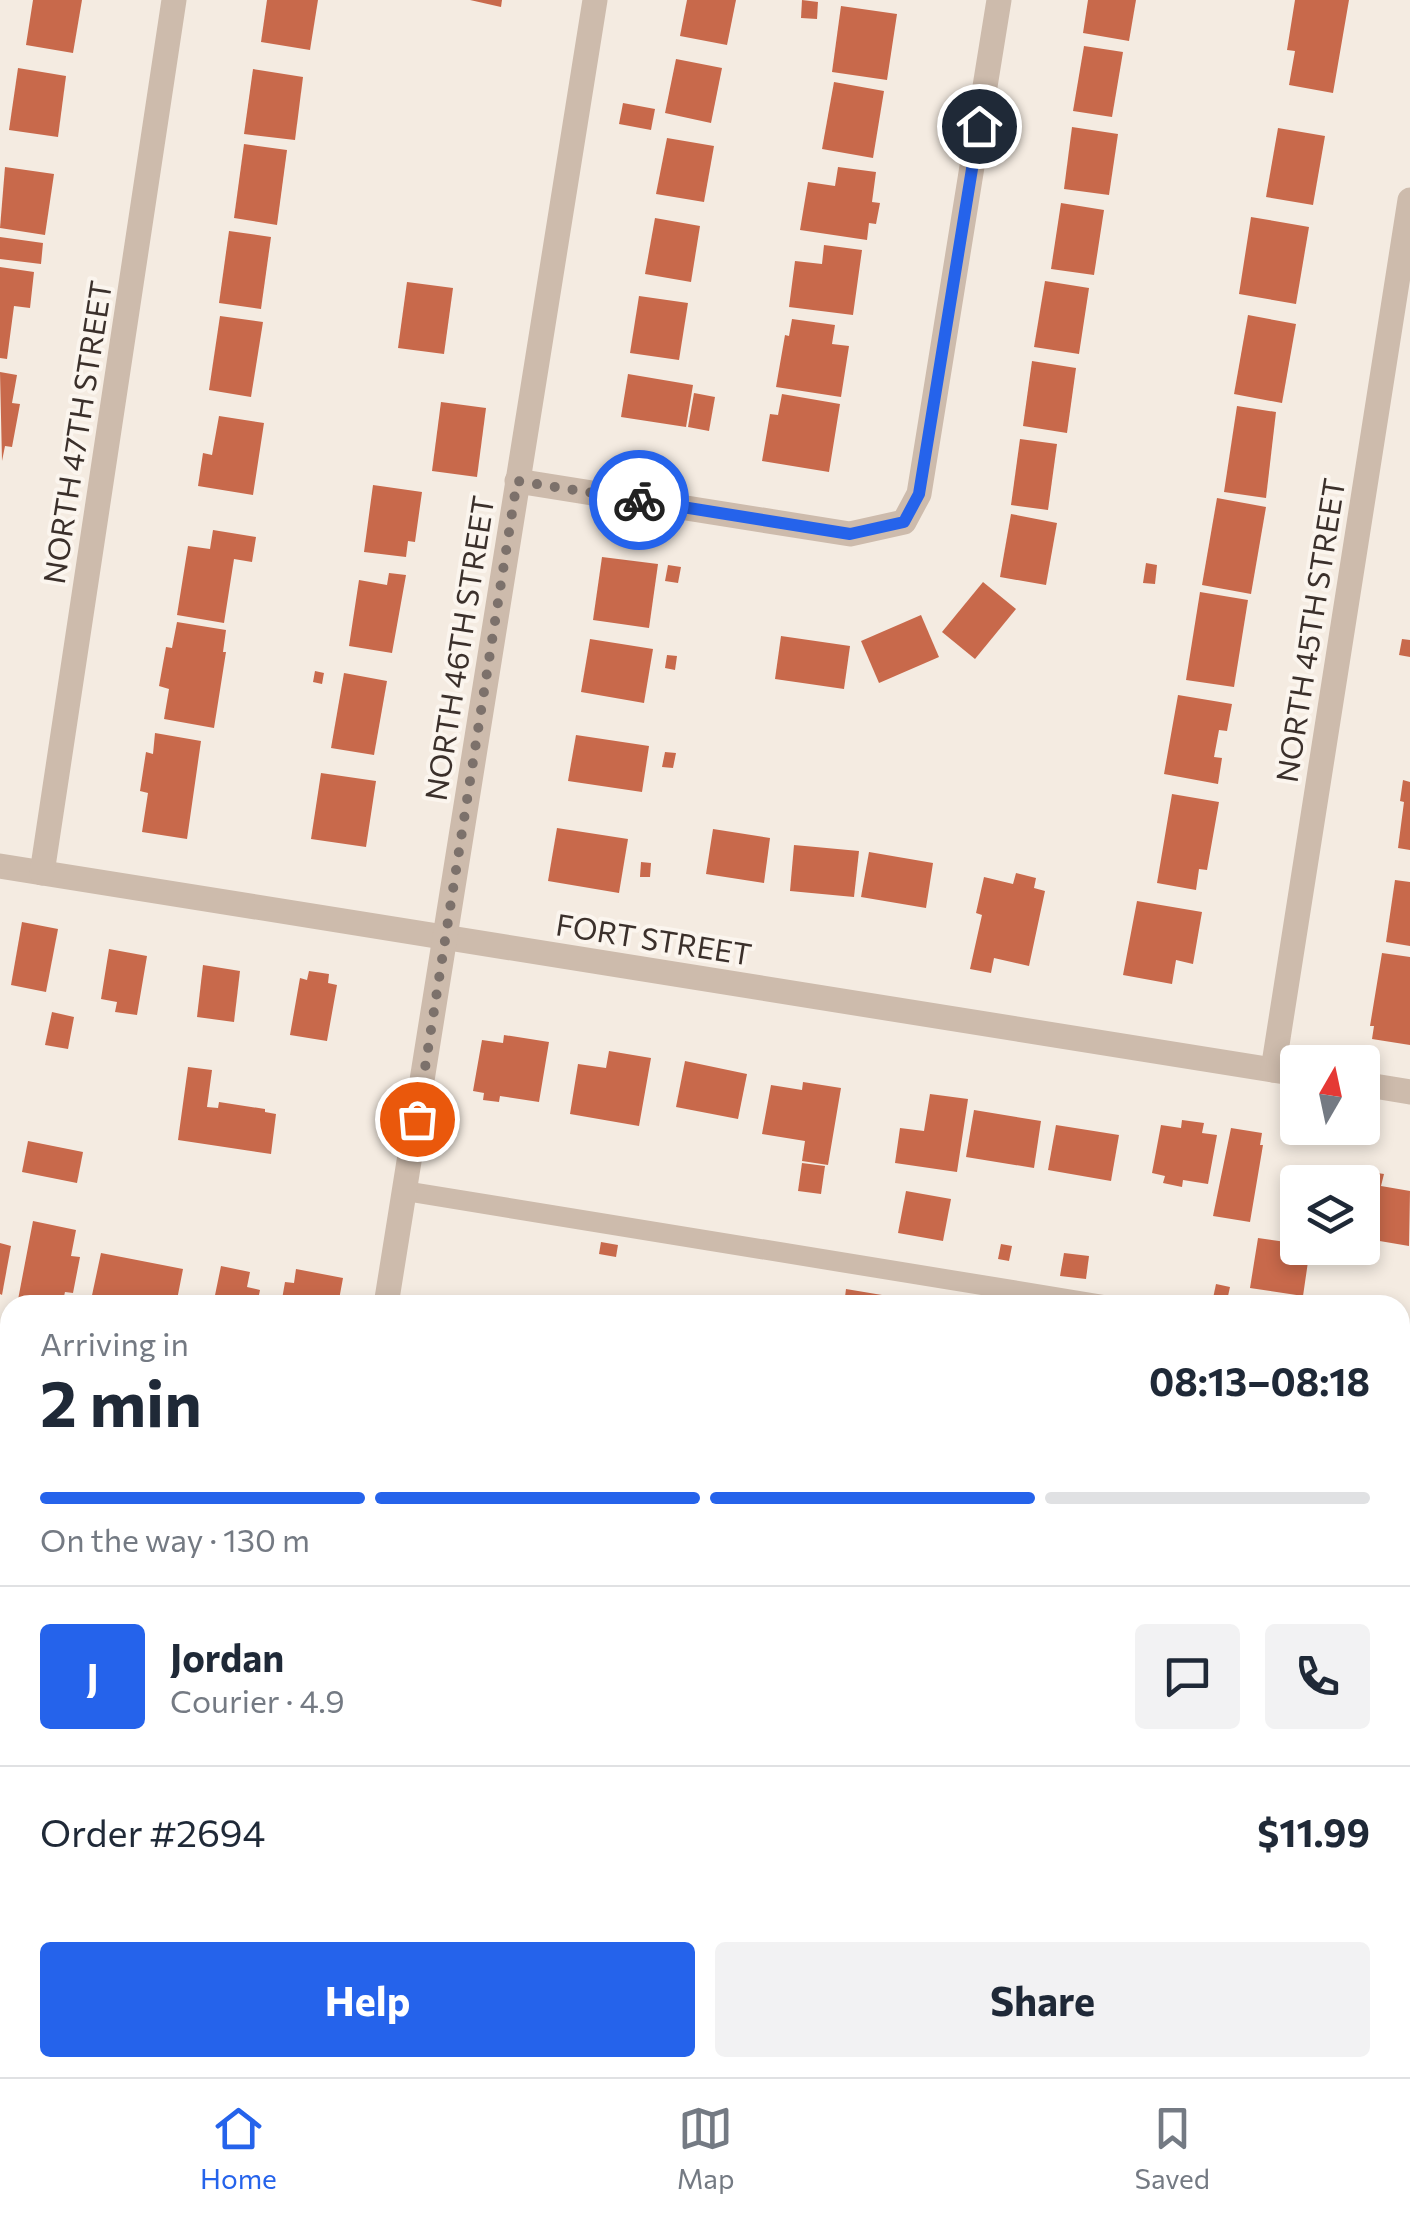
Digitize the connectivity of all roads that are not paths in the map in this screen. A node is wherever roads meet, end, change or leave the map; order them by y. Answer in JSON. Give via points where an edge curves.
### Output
{"nodes":[{"id":1,"x":174,"y":0,"type":"edge"},
{"id":2,"x":595,"y":0,"type":"edge"},
{"id":3,"x":999,"y":0,"type":"edge"},
{"id":4,"x":1410,"y":200,"type":"edge"},
{"id":5,"x":517,"y":481,"type":"junction"},
{"id":6,"x":0,"y":866,"type":"edge"},
{"id":7,"x":42,"y":873,"type":"junction"},
{"id":8,"x":446,"y":938,"type":"junction"},
{"id":9,"x":1289,"y":1045,"type":"edge"},
{"id":10,"x":1280,"y":1071,"type":"edge"},
{"id":11,"x":1380,"y":1087,"type":"edge"},
{"id":12,"x":1410,"y":1092,"type":"edge"},
{"id":13,"x":405,"y":1192,"type":"junction"},
{"id":14,"x":388,"y":1295,"type":"edge"},
{"id":15,"x":1042,"y":1295,"type":"edge"}],
"edges":[{"from":1,"to":7,"type":"street","name":"NORTH 47TH STREET"},
{"from":2,"to":5,"type":"street","name":"NORTH 46TH STREET"},
{"from":3,"to":5,"type":"street","via":[[919,494],[904,522],[850,534]]},
{"from":4,"to":9,"type":"street","name":"NORTH 45TH STREET"},
{"from":5,"to":8,"type":"street","name":"NORTH 46TH STREET"},
{"from":6,"to":7,"type":"street","name":"FORT STREET"},
{"from":7,"to":8,"type":"street","name":"FORT STREET"},
{"from":8,"to":10,"type":"street","name":"FORT STREET"},
{"from":8,"to":13,"type":"street","name":"NORTH 46TH STREET"},
{"from":11,"to":12,"type":"street"},
{"from":13,"to":14,"type":"street","name":"NORTH 46TH STREET"},
{"from":13,"to":15,"type":"lane"}]}
